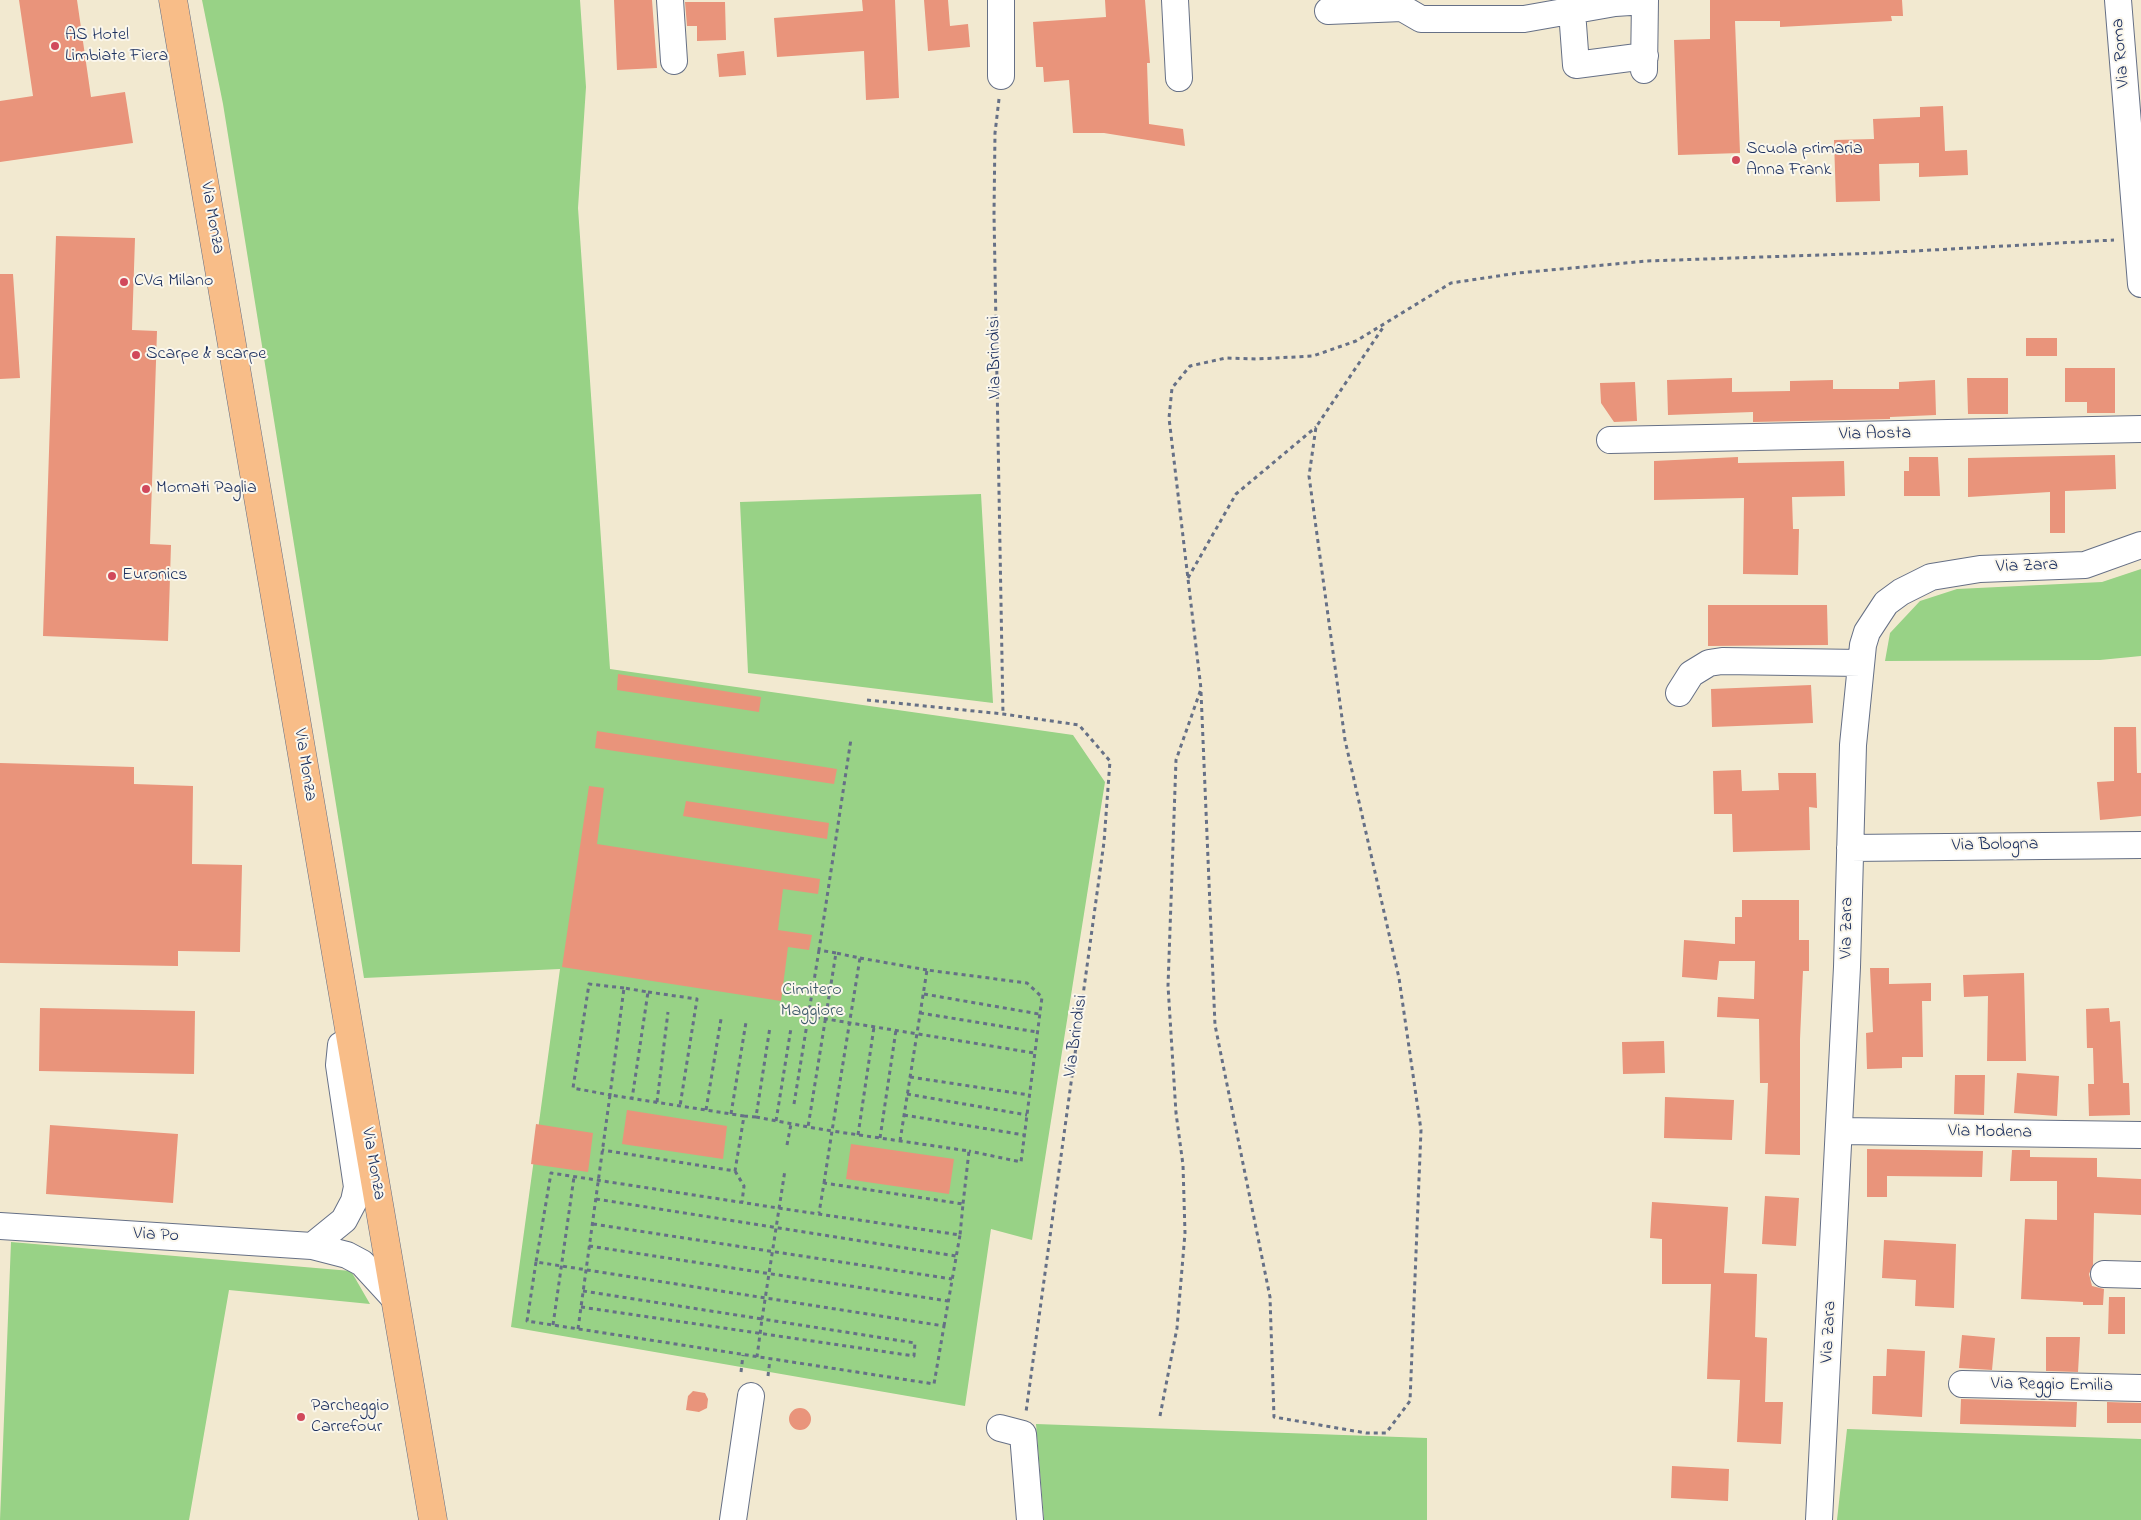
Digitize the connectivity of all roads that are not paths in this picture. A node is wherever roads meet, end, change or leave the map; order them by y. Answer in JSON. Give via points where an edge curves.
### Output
{"nodes":[{"id":1,"x":670,"y":0,"type":"edge"},
{"id":2,"x":1002,"y":0,"type":"edge"},
{"id":3,"x":1175,"y":0,"type":"edge"},
{"id":4,"x":1645,"y":0,"type":"edge"},
{"id":5,"x":2118,"y":0,"type":"edge"},
{"id":6,"x":173,"y":2,"type":"edge"},
{"id":7,"x":1328,"y":11,"type":"dead end"},
{"id":8,"x":1572,"y":11,"type":"junction"},
{"id":9,"x":674,"y":61,"type":"dead end"},
{"id":10,"x":1002,"y":76,"type":"road end"},
{"id":11,"x":1180,"y":78,"type":"dead end"},
{"id":12,"x":2141,"y":284,"type":"edge"},
{"id":13,"x":2141,"y":429,"type":"edge"},
{"id":14,"x":1610,"y":440,"type":"dead end"},
{"id":15,"x":2139,"y":544,"type":"edge"},
{"id":16,"x":1861,"y":663,"type":"junction"},
{"id":17,"x":1679,"y":692,"type":"dead end"},
{"id":18,"x":2141,"y":845,"type":"edge"},
{"id":19,"x":1850,"y":848,"type":"junction"},
{"id":20,"x":350,"y":1040,"type":"junction"},
{"id":21,"x":1840,"y":1131,"type":"junction"},
{"id":22,"x":2141,"y":1135,"type":"edge"},
{"id":23,"x":0,"y":1226,"type":"edge"},
{"id":24,"x":312,"y":1246,"type":"junction"},
{"id":25,"x":2104,"y":1274,"type":"dead end"},
{"id":26,"x":2141,"y":1276,"type":"edge"},
{"id":27,"x":395,"y":1299,"type":"junction"},
{"id":28,"x":1962,"y":1384,"type":"dead end"},
{"id":29,"x":2141,"y":1388,"type":"edge"},
{"id":30,"x":751,"y":1396,"type":"dead end"},
{"id":31,"x":1011,"y":1431,"type":"road end"},
{"id":32,"x":433,"y":1520,"type":"edge"},
{"id":33,"x":733,"y":1520,"type":"edge"},
{"id":34,"x":1030,"y":1520,"type":"edge"},
{"id":35,"x":1819,"y":1520,"type":"edge"}],
"edges":[{"from":1,"to":9,"type":"street"},
{"from":2,"to":10,"type":"street"},
{"from":3,"to":11,"type":"street"},
{"from":4,"to":8,"type":"street"},
{"from":4,"to":8,"type":"street","via":[[1644,63],[1576,65]]},
{"from":5,"to":12,"type":"street","name":"Via Roma"},
{"from":6,"to":20,"type":"main road","name":"Via Monza","via":[[247,420]]},
{"from":7,"to":8,"type":"street","via":[[1402,8],[1421,18],[1524,18]]},
{"from":13,"to":14,"type":"street","name":"Via Aosta"},
{"from":15,"to":16,"type":"street","name":"Via Zara","via":[[2085,565],[1980,569],[1931,577],[1886,603],[1867,632]]},
{"from":16,"to":17,"type":"street","via":[[1709,663],[1691,674]]},
{"from":16,"to":19,"type":"street","name":"Via Zara","via":[[1853,745]]},
{"from":18,"to":19,"type":"street","name":"Via Bologna"},
{"from":19,"to":21,"type":"street","name":"Via Zara"},
{"from":20,"to":24,"type":"street","via":[[341,1045],[339,1065],[357,1187],[344,1220]]},
{"from":20,"to":27,"type":"main road","name":"Via Monza"},
{"from":21,"to":22,"type":"street","name":"Via Modena"},
{"from":21,"to":35,"type":"street","name":"Via Zara"},
{"from":23,"to":24,"type":"street","name":"Via Po"},
{"from":24,"to":27,"type":"street","name":"Via Po","via":[[347,1255],[362,1263]]},
{"from":25,"to":26,"type":"street"},
{"from":27,"to":32,"type":"main road","name":"Via Monza"},
{"from":28,"to":29,"type":"street","name":"Via Reggio Emilia"},
{"from":30,"to":33,"type":"street"},
{"from":31,"to":34,"type":"street"}]}
